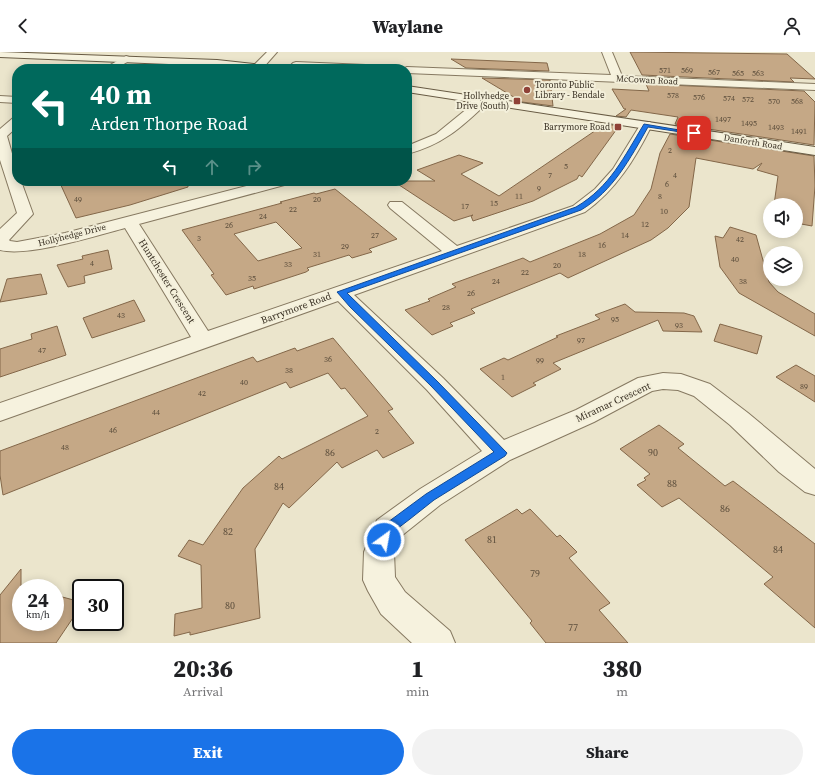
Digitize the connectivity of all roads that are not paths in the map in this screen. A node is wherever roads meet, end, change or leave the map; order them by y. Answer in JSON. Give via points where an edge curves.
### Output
{"nodes":[{"id":1,"x":272,"y":52,"type":"edge"},
{"id":2,"x":607,"y":52,"type":"edge"},
{"id":3,"x":0,"y":54,"type":"edge"},
{"id":4,"x":126,"y":59,"type":"junction"},
{"id":5,"x":117,"y":64,"type":"edge"},
{"id":6,"x":225,"y":64,"type":"edge"},
{"id":7,"x":261,"y":64,"type":"edge"},
{"id":8,"x":412,"y":70,"type":"edge"},
{"id":9,"x":618,"y":79,"type":"junction"},
{"id":10,"x":815,"y":87,"type":"edge"},
{"id":11,"x":412,"y":90,"type":"edge"},
{"id":12,"x":0,"y":99,"type":"edge"},
{"id":13,"x":12,"y":100,"type":"edge"},
{"id":14,"x":483,"y":101,"type":"junction"},
{"id":15,"x":12,"y":124,"type":"edge"},
{"id":16,"x":646,"y":125,"type":"junction"},
{"id":17,"x":412,"y":148,"type":"edge"},
{"id":18,"x":815,"y":151,"type":"edge"},
{"id":19,"x":12,"y":177,"type":"edge"},
{"id":20,"x":15,"y":186,"type":"edge"},
{"id":21,"x":264,"y":186,"type":"edge"},
{"id":22,"x":396,"y":205,"type":"dead end"},
{"id":23,"x":129,"y":221,"type":"junction"},
{"id":24,"x":454,"y":252,"type":"junction"},
{"id":25,"x":342,"y":292,"type":"junction"},
{"id":26,"x":204,"y":341,"type":"junction"},
{"id":27,"x":0,"y":412,"type":"edge"},
{"id":28,"x":501,"y":453,"type":"junction"},
{"id":29,"x":815,"y":484,"type":"edge"},
{"id":30,"x":438,"y":643,"type":"edge"}],
"edges":[{"from":1,"to":7,"type":"street"},
{"from":2,"to":9,"type":"street"},
{"from":3,"to":4,"type":"street"},
{"from":4,"to":5,"type":"street"},
{"from":4,"to":6,"type":"street"},
{"from":8,"to":9,"type":"street","name":"McCowan Road"},
{"from":9,"to":10,"type":"street","name":"McCowan Road"},
{"from":11,"to":14,"type":"street","name":"Danforth Road"},
{"from":12,"to":13,"type":"street"},
{"from":14,"to":16,"type":"street","name":"Danforth Road"},
{"from":14,"to":17,"type":"street","via":[[445,136]]},
{"from":15,"to":19,"type":"street","name":"Hollyhedge Drive","via":[[1,136]]},
{"from":16,"to":18,"type":"street","name":"Danforth Road"},
{"from":16,"to":24,"type":"street","name":"Barrymore Road","via":[[624,165],[593,200],[579,209]]},
{"from":20,"to":23,"type":"street","name":"Hollyhedge Drive","via":[[25,214],[0,239],[4,246],[17,247],[52,241]]},
{"from":21,"to":23,"type":"street","name":"Hollyhedge Drive"},
{"from":22,"to":24,"type":"street"},
{"from":23,"to":26,"type":"street","name":"Huntchester Crescent"},
{"from":24,"to":25,"type":"street","name":"Barrymore Road"},
{"from":25,"to":26,"type":"street","name":"Barrymore Road"},
{"from":25,"to":28,"type":"street","via":[[353,306],[435,384]]},
{"from":26,"to":27,"type":"street","name":"Barrymore Road"},
{"from":28,"to":29,"type":"street","name":"Miramar Crescent","via":[[585,416],[646,384],[663,381],[681,382],[702,390],[715,399]]},
{"from":28,"to":30,"type":"street","name":"Miramar Crescent","via":[[430,497],[388,528],[380,552],[379,580],[393,603]]}]}
